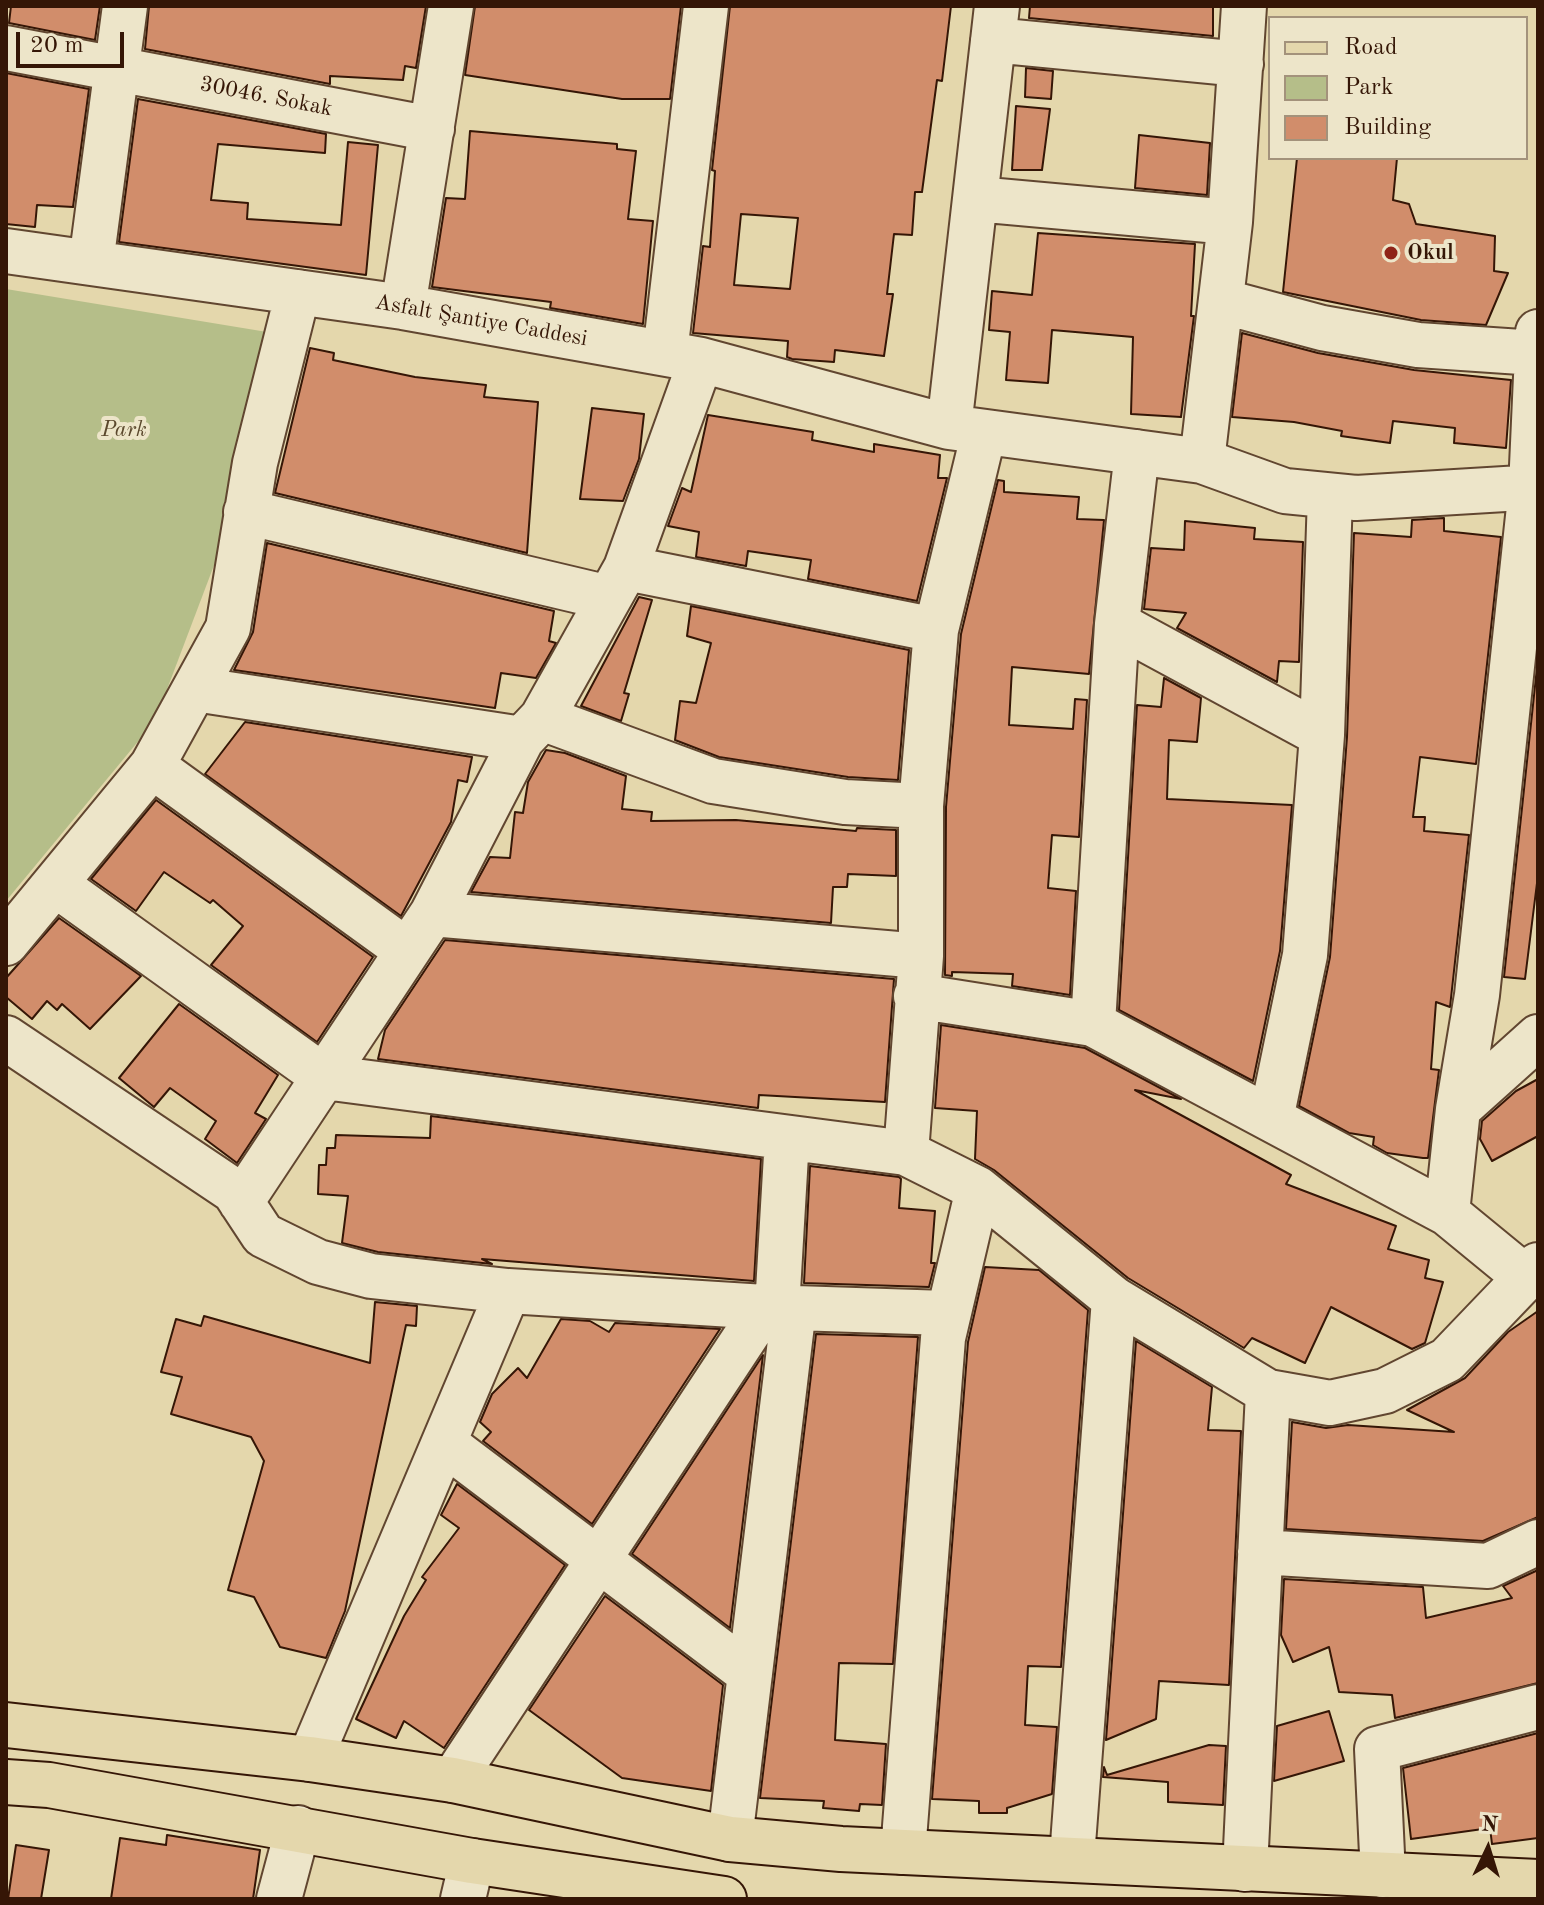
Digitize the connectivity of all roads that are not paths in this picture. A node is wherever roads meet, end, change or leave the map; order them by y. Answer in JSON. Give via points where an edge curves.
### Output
{"nodes":[{"id":1,"x":125,"y":6,"type":"edge"},
{"id":2,"x":451,"y":6,"type":"edge"},
{"id":3,"x":706,"y":6,"type":"edge"},
{"id":4,"x":1244,"y":6,"type":"edge"},
{"id":5,"x":995,"y":23,"type":"edge"},
{"id":6,"x":6,"y":48,"type":"edge"},
{"id":7,"x":1241,"y":64,"type":"junction"},
{"id":8,"x":117,"y":69,"type":"junction"},
{"id":9,"x":432,"y":129,"type":"junction"},
{"id":10,"x":976,"y":199,"type":"junction"},
{"id":11,"x":1230,"y":222,"type":"junction"},
{"id":12,"x":6,"y":251,"type":"edge"},
{"id":13,"x":91,"y":263,"type":"junction"},
{"id":14,"x":298,"y":292,"type":"junction"},
{"id":15,"x":1221,"y":301,"type":"junction"},
{"id":16,"x":403,"y":307,"type":"junction"},
{"id":17,"x":1537,"y":343,"type":"edge"},
{"id":18,"x":683,"y":356,"type":"junction"},
{"id":19,"x":966,"y":430,"type":"junction"},
{"id":20,"x":1137,"y":452,"type":"junction"},
{"id":21,"x":1202,"y":461,"type":"junction"},
{"id":22,"x":1534,"y":488,"type":"edge"},
{"id":23,"x":1330,"y":496,"type":"junction"},
{"id":24,"x":246,"y":512,"type":"junction"},
{"id":25,"x":617,"y":583,"type":"junction"},
{"id":26,"x":1117,"y":624,"type":"junction"},
{"id":27,"x":936,"y":630,"type":"junction"},
{"id":28,"x":195,"y":689,"type":"junction"},
{"id":29,"x":532,"y":728,"type":"junction"},
{"id":30,"x":1322,"y":735,"type":"junction"},
{"id":31,"x":152,"y":766,"type":"junction"},
{"id":32,"x":921,"y":806,"type":"junction"},
{"id":33,"x":55,"y":884,"type":"junction"},
{"id":34,"x":432,"y":914,"type":"junction"},
{"id":35,"x":6,"y":943,"type":"edge"},
{"id":36,"x":406,"y":950,"type":"junction"},
{"id":37,"x":918,"y":976,"type":"junction"},
{"id":38,"x":1093,"y":1024,"type":"junction"},
{"id":39,"x":1538,"y":1037,"type":"edge"},
{"id":40,"x":6,"y":1038,"type":"edge"},
{"id":41,"x":324,"y":1077,"type":"junction"},
{"id":42,"x":1458,"y":1109,"type":"junction"},
{"id":43,"x":1271,"y":1119,"type":"junction"},
{"id":44,"x":787,"y":1138,"type":"junction"},
{"id":45,"x":906,"y":1153,"type":"junction"},
{"id":46,"x":978,"y":1189,"type":"junction"},
{"id":47,"x":241,"y":1202,"type":"junction"},
{"id":48,"x":1447,"y":1213,"type":"junction"},
{"id":49,"x":1531,"y":1271,"type":"edge"},
{"id":50,"x":508,"y":1291,"type":"junction"},
{"id":51,"x":1114,"y":1299,"type":"junction"},
{"id":52,"x":779,"y":1308,"type":"junction"},
{"id":53,"x":946,"y":1313,"type":"junction"},
{"id":54,"x":1268,"y":1392,"type":"junction"},
{"id":55,"x":444,"y":1443,"type":"junction"},
{"id":56,"x":1538,"y":1542,"type":"edge"},
{"id":57,"x":1260,"y":1552,"type":"junction"},
{"id":58,"x":598,"y":1561,"type":"junction"},
{"id":59,"x":750,"y":1674,"type":"junction"},
{"id":60,"x":1538,"y":1707,"type":"edge"},
{"id":61,"x":6,"y":1725,"type":"edge"},
{"id":62,"x":310,"y":1759,"type":"junction"},
{"id":63,"x":453,"y":1780,"type":"junction"},
{"id":64,"x":6,"y":1782,"type":"edge"},
{"id":65,"x":298,"y":1828,"type":"junction"},
{"id":66,"x":730,"y":1839,"type":"junction"},
{"id":67,"x":903,"y":1852,"type":"junction"},
{"id":68,"x":1072,"y":1857,"type":"junction"},
{"id":69,"x":1245,"y":1869,"type":"junction"},
{"id":70,"x":1383,"y":1875,"type":"junction"},
{"id":71,"x":468,"y":1880,"type":"edge"},
{"id":72,"x":1538,"y":1882,"type":"edge"},
{"id":73,"x":589,"y":1890,"type":"edge"},
{"id":74,"x":279,"y":1899,"type":"edge"},
{"id":75,"x":721,"y":1899,"type":"edge"}],
"edges":[{"from":1,"to":8,"type":"street"},
{"from":2,"to":9,"type":"street"},
{"from":3,"to":18,"type":"street"},
{"from":4,"to":7,"type":"street"},
{"from":5,"to":7,"type":"street"},
{"from":5,"to":10,"type":"street"},
{"from":6,"to":8,"type":"street","name":"30046. Sokak"},
{"from":7,"to":11,"type":"street"},
{"from":8,"to":9,"type":"street","name":"30046. Sokak"},
{"from":8,"to":13,"type":"street"},
{"from":9,"to":16,"type":"street"},
{"from":10,"to":11,"type":"street"},
{"from":10,"to":19,"type":"street"},
{"from":11,"to":15,"type":"street"},
{"from":12,"to":13,"type":"street","name":"Asfalt Şantiye Caddesi"},
{"from":13,"to":14,"type":"street","name":"Asfalt Şantiye Caddesi"},
{"from":14,"to":16,"type":"street","name":"Asfalt Şantiye Caddesi"},
{"from":14,"to":24,"type":"street"},
{"from":15,"to":17,"type":"street","via":[[1405,343]]},
{"from":15,"to":21,"type":"street"},
{"from":16,"to":18,"type":"street","name":"Asfalt Şantiye Caddesi"},
{"from":17,"to":22,"type":"street"},
{"from":18,"to":19,"type":"street","name":"Asfalt Şantiye Caddesi"},
{"from":18,"to":25,"type":"street"},
{"from":19,"to":20,"type":"street","name":"Asfalt Şantiye Caddesi"},
{"from":19,"to":27,"type":"street"},
{"from":20,"to":21,"type":"street","name":"Asfalt Şantiye Caddesi"},
{"from":20,"to":26,"type":"street"},
{"from":21,"to":23,"type":"street","name":"Asfalt Şantiye Caddesi","via":[[1285,491]]},
{"from":22,"to":23,"type":"street","name":"Asfalt Şantiye Caddesi"},
{"from":22,"to":42,"type":"street","via":[[1477,995]]},
{"from":23,"to":30,"type":"street"},
{"from":24,"to":25,"type":"street"},
{"from":24,"to":28,"type":"street","via":[[228,628]]},
{"from":25,"to":27,"type":"street"},
{"from":25,"to":29,"type":"street"},
{"from":26,"to":30,"type":"street"},
{"from":26,"to":38,"type":"street"},
{"from":27,"to":32,"type":"street"},
{"from":28,"to":29,"type":"street"},
{"from":28,"to":31,"type":"street"},
{"from":29,"to":32,"type":"street","via":[[713,781],[845,802]]},
{"from":29,"to":34,"type":"street"},
{"from":30,"to":43,"type":"street","via":[[1305,955]]},
{"from":31,"to":33,"type":"street"},
{"from":31,"to":36,"type":"street"},
{"from":32,"to":37,"type":"street"},
{"from":33,"to":35,"type":"street"},
{"from":33,"to":41,"type":"street"},
{"from":34,"to":36,"type":"street"},
{"from":34,"to":37,"type":"street"},
{"from":36,"to":41,"type":"street"},
{"from":37,"to":38,"type":"street"},
{"from":37,"to":45,"type":"street"},
{"from":38,"to":43,"type":"street"},
{"from":39,"to":42,"type":"street"},
{"from":40,"to":47,"type":"street","via":[[234,1191]]},
{"from":41,"to":44,"type":"street"},
{"from":41,"to":47,"type":"street"},
{"from":42,"to":48,"type":"street"},
{"from":43,"to":48,"type":"street"},
{"from":44,"to":45,"type":"street"},
{"from":44,"to":52,"type":"street"},
{"from":45,"to":46,"type":"street"},
{"from":46,"to":51,"type":"street"},
{"from":46,"to":53,"type":"street"},
{"from":47,"to":50,"type":"street","via":[[263,1235],[318,1262],[371,1276]]},
{"from":48,"to":49,"type":"street"},
{"from":49,"to":54,"type":"street","via":[[1447,1360],[1385,1391],[1330,1403]]},
{"from":50,"to":52,"type":"street"},
{"from":50,"to":55,"type":"street"},
{"from":51,"to":54,"type":"street"},
{"from":51,"to":68,"type":"street"},
{"from":52,"to":53,"type":"street"},
{"from":52,"to":58,"type":"street"},
{"from":52,"to":59,"type":"street"},
{"from":53,"to":67,"type":"street"},
{"from":54,"to":57,"type":"street"},
{"from":55,"to":58,"type":"street"},
{"from":55,"to":62,"type":"street"},
{"from":56,"to":57,"type":"street","via":[[1488,1566]]},
{"from":57,"to":69,"type":"street"},
{"from":58,"to":59,"type":"street"},
{"from":58,"to":63,"type":"street"},
{"from":59,"to":66,"type":"street"},
{"from":60,"to":70,"type":"street","via":[[1377,1749]]},
{"from":61,"to":62,"type":"main road"},
{"from":62,"to":63,"type":"main road"},
{"from":63,"to":66,"type":"main road"},
{"from":64,"to":65,"type":"main road"},
{"from":65,"to":71,"type":"main road"},
{"from":65,"to":74,"type":"street"},
{"from":66,"to":67,"type":"main road"},
{"from":67,"to":68,"type":"main road"},
{"from":68,"to":69,"type":"main road"},
{"from":69,"to":70,"type":"main road"},
{"from":70,"to":72,"type":"main road"},
{"from":71,"to":73,"type":"main road"},
{"from":73,"to":75,"type":"main road"}]}
